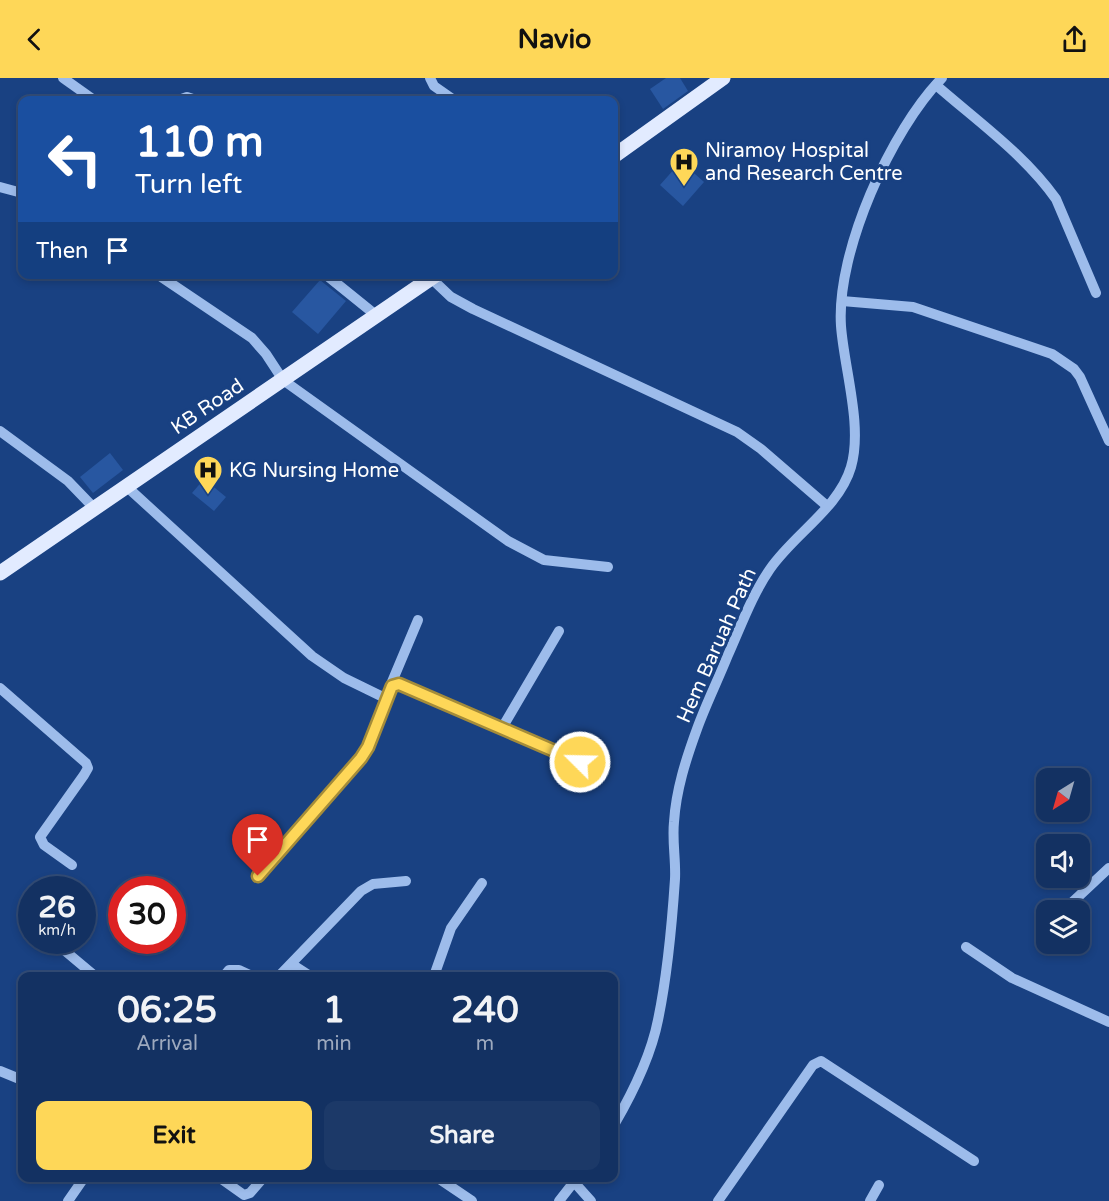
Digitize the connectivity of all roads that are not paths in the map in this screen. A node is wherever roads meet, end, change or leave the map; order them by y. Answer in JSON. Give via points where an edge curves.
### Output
{"nodes":[{"id":1,"x":63,"y":78,"type":"edge"},
{"id":2,"x":430,"y":78,"type":"edge"},
{"id":3,"x":723,"y":78,"type":"edge"},
{"id":4,"x":939,"y":81,"type":"edge"},
{"id":5,"x":88,"y":96,"type":"edge"},
{"id":6,"x":448,"y":96,"type":"edge"},
{"id":7,"x":618,"y":153,"type":"edge"},
{"id":8,"x":0,"y":187,"type":"edge"},
{"id":9,"x":18,"y":192,"type":"edge"},
{"id":10,"x":164,"y":279,"type":"edge"},
{"id":11,"x":331,"y":279,"type":"edge"},
{"id":12,"x":431,"y":279,"type":"edge"},
{"id":13,"x":436,"y":279,"type":"edge"},
{"id":14,"x":1096,"y":293,"type":"dead end"},
{"id":15,"x":842,"y":301,"type":"junction"},
{"id":16,"x":377,"y":316,"type":"junction"},
{"id":17,"x":283,"y":380,"type":"junction"},
{"id":18,"x":0,"y":431,"type":"edge"},
{"id":19,"x":1109,"y":441,"type":"edge"},
{"id":20,"x":126,"y":486,"type":"junction"},
{"id":21,"x":827,"y":506,"type":"junction"},
{"id":22,"x":95,"y":509,"type":"junction"},
{"id":23,"x":608,"y":567,"type":"dead end"},
{"id":24,"x":0,"y":573,"type":"edge"},
{"id":25,"x":418,"y":620,"type":"dead end"},
{"id":26,"x":559,"y":631,"type":"dead end"},
{"id":27,"x":0,"y":688,"type":"edge"},
{"id":28,"x":387,"y":694,"type":"junction"},
{"id":29,"x":501,"y":728,"type":"junction"},
{"id":30,"x":580,"y":762,"type":"dead end"},
{"id":31,"x":72,"y":866,"type":"dead end"},
{"id":32,"x":1109,"y":868,"type":"edge"},
{"id":33,"x":258,"y":876,"type":"dead end"},
{"id":34,"x":406,"y":881,"type":"dead end"},
{"id":35,"x":482,"y":883,"type":"dead end"},
{"id":36,"x":1075,"y":900,"type":"edge"},
{"id":37,"x":966,"y":947,"type":"dead end"},
{"id":38,"x":69,"y":954,"type":"edge"},
{"id":39,"x":292,"y":965,"type":"junction"},
{"id":40,"x":90,"y":972,"type":"edge"},
{"id":41,"x":228,"y":972,"type":"edge"},
{"id":42,"x":242,"y":972,"type":"edge"},
{"id":43,"x":284,"y":972,"type":"edge"},
{"id":44,"x":303,"y":972,"type":"edge"},
{"id":45,"x":435,"y":972,"type":"edge"},
{"id":46,"x":1109,"y":1022,"type":"edge"},
{"id":47,"x":0,"y":1071,"type":"edge"},
{"id":48,"x":18,"y":1078,"type":"edge"},
{"id":49,"x":618,"y":1117,"type":"edge"},
{"id":50,"x":974,"y":1161,"type":"dead end"},
{"id":51,"x":81,"y":1182,"type":"edge"},
{"id":52,"x":226,"y":1182,"type":"edge"},
{"id":53,"x":260,"y":1182,"type":"edge"},
{"id":54,"x":444,"y":1182,"type":"edge"},
{"id":55,"x":574,"y":1182,"type":"edge"},
{"id":56,"x":577,"y":1182,"type":"edge"},
{"id":57,"x":879,"y":1185,"type":"dead end"},
{"id":58,"x":68,"y":1201,"type":"edge"},
{"id":59,"x":472,"y":1201,"type":"edge"},
{"id":60,"x":559,"y":1201,"type":"edge"},
{"id":61,"x":591,"y":1201,"type":"edge"},
{"id":62,"x":718,"y":1201,"type":"edge"},
{"id":63,"x":870,"y":1201,"type":"edge"}],
"edges":[{"from":1,"to":5,"type":"street"},
{"from":2,"to":6,"type":"street"},
{"from":3,"to":7,"type":"main road"},
{"from":4,"to":14,"type":"street","via":[[1027,164],[1056,199]]},
{"from":4,"to":15,"type":"street","name":"Hem Baruah Path","via":[[900,138],[866,203],[853,237]]},
{"from":8,"to":9,"type":"street"},
{"from":10,"to":17,"type":"street","via":[[252,338]]},
{"from":11,"to":16,"type":"street"},
{"from":12,"to":16,"type":"main road","name":"KB Road"},
{"from":13,"to":21,"type":"street","via":[[451,297],[473,309],[737,432]]},
{"from":15,"to":19,"type":"street","via":[[913,308],[1052,354],[1080,377]]},
{"from":15,"to":21,"type":"street","name":"Hem Baruah Path","via":[[853,456],[846,479]]},
{"from":16,"to":17,"type":"main road","name":"KB Road"},
{"from":17,"to":20,"type":"main road","name":"KB Road"},
{"from":17,"to":23,"type":"street","via":[[526,552],[544,560]]},
{"from":18,"to":22,"type":"street","via":[[68,481]]},
{"from":20,"to":22,"type":"main road","name":"KB Road"},
{"from":20,"to":28,"type":"street","via":[[312,656],[344,678]]},
{"from":21,"to":49,"type":"street","name":"Hem Baruah Path","via":[[781,555],[760,585],[692,741],[675,814],[674,885],[658,1022],[639,1075]]},
{"from":22,"to":24,"type":"main road","name":"KB Road"},
{"from":25,"to":28,"type":"street"},
{"from":26,"to":29,"type":"street"},
{"from":27,"to":31,"type":"street","via":[[87,763],[84,775],[40,837],[44,845]]},
{"from":28,"to":29,"type":"street","via":[[399,684]]},
{"from":28,"to":33,"type":"street","via":[[361,758]]},
{"from":29,"to":30,"type":"street"},
{"from":32,"to":36,"type":"street"},
{"from":34,"to":39,"type":"street","via":[[373,884],[361,891]]},
{"from":35,"to":45,"type":"street","via":[[451,928]]},
{"from":37,"to":46,"type":"street","via":[[1022,983]]},
{"from":38,"to":40,"type":"street"},
{"from":39,"to":43,"type":"street"},
{"from":39,"to":44,"type":"street"},
{"from":41,"to":42,"type":"street","via":[[234,969]]},
{"from":47,"to":48,"type":"street"},
{"from":50,"to":62,"type":"street","via":[[821,1060],[813,1065]]},
{"from":51,"to":58,"type":"street"},
{"from":52,"to":53,"type":"street","via":[[244,1195]]},
{"from":54,"to":59,"type":"street"},
{"from":55,"to":60,"type":"street"},
{"from":56,"to":61,"type":"street"},
{"from":57,"to":63,"type":"street"}]}
